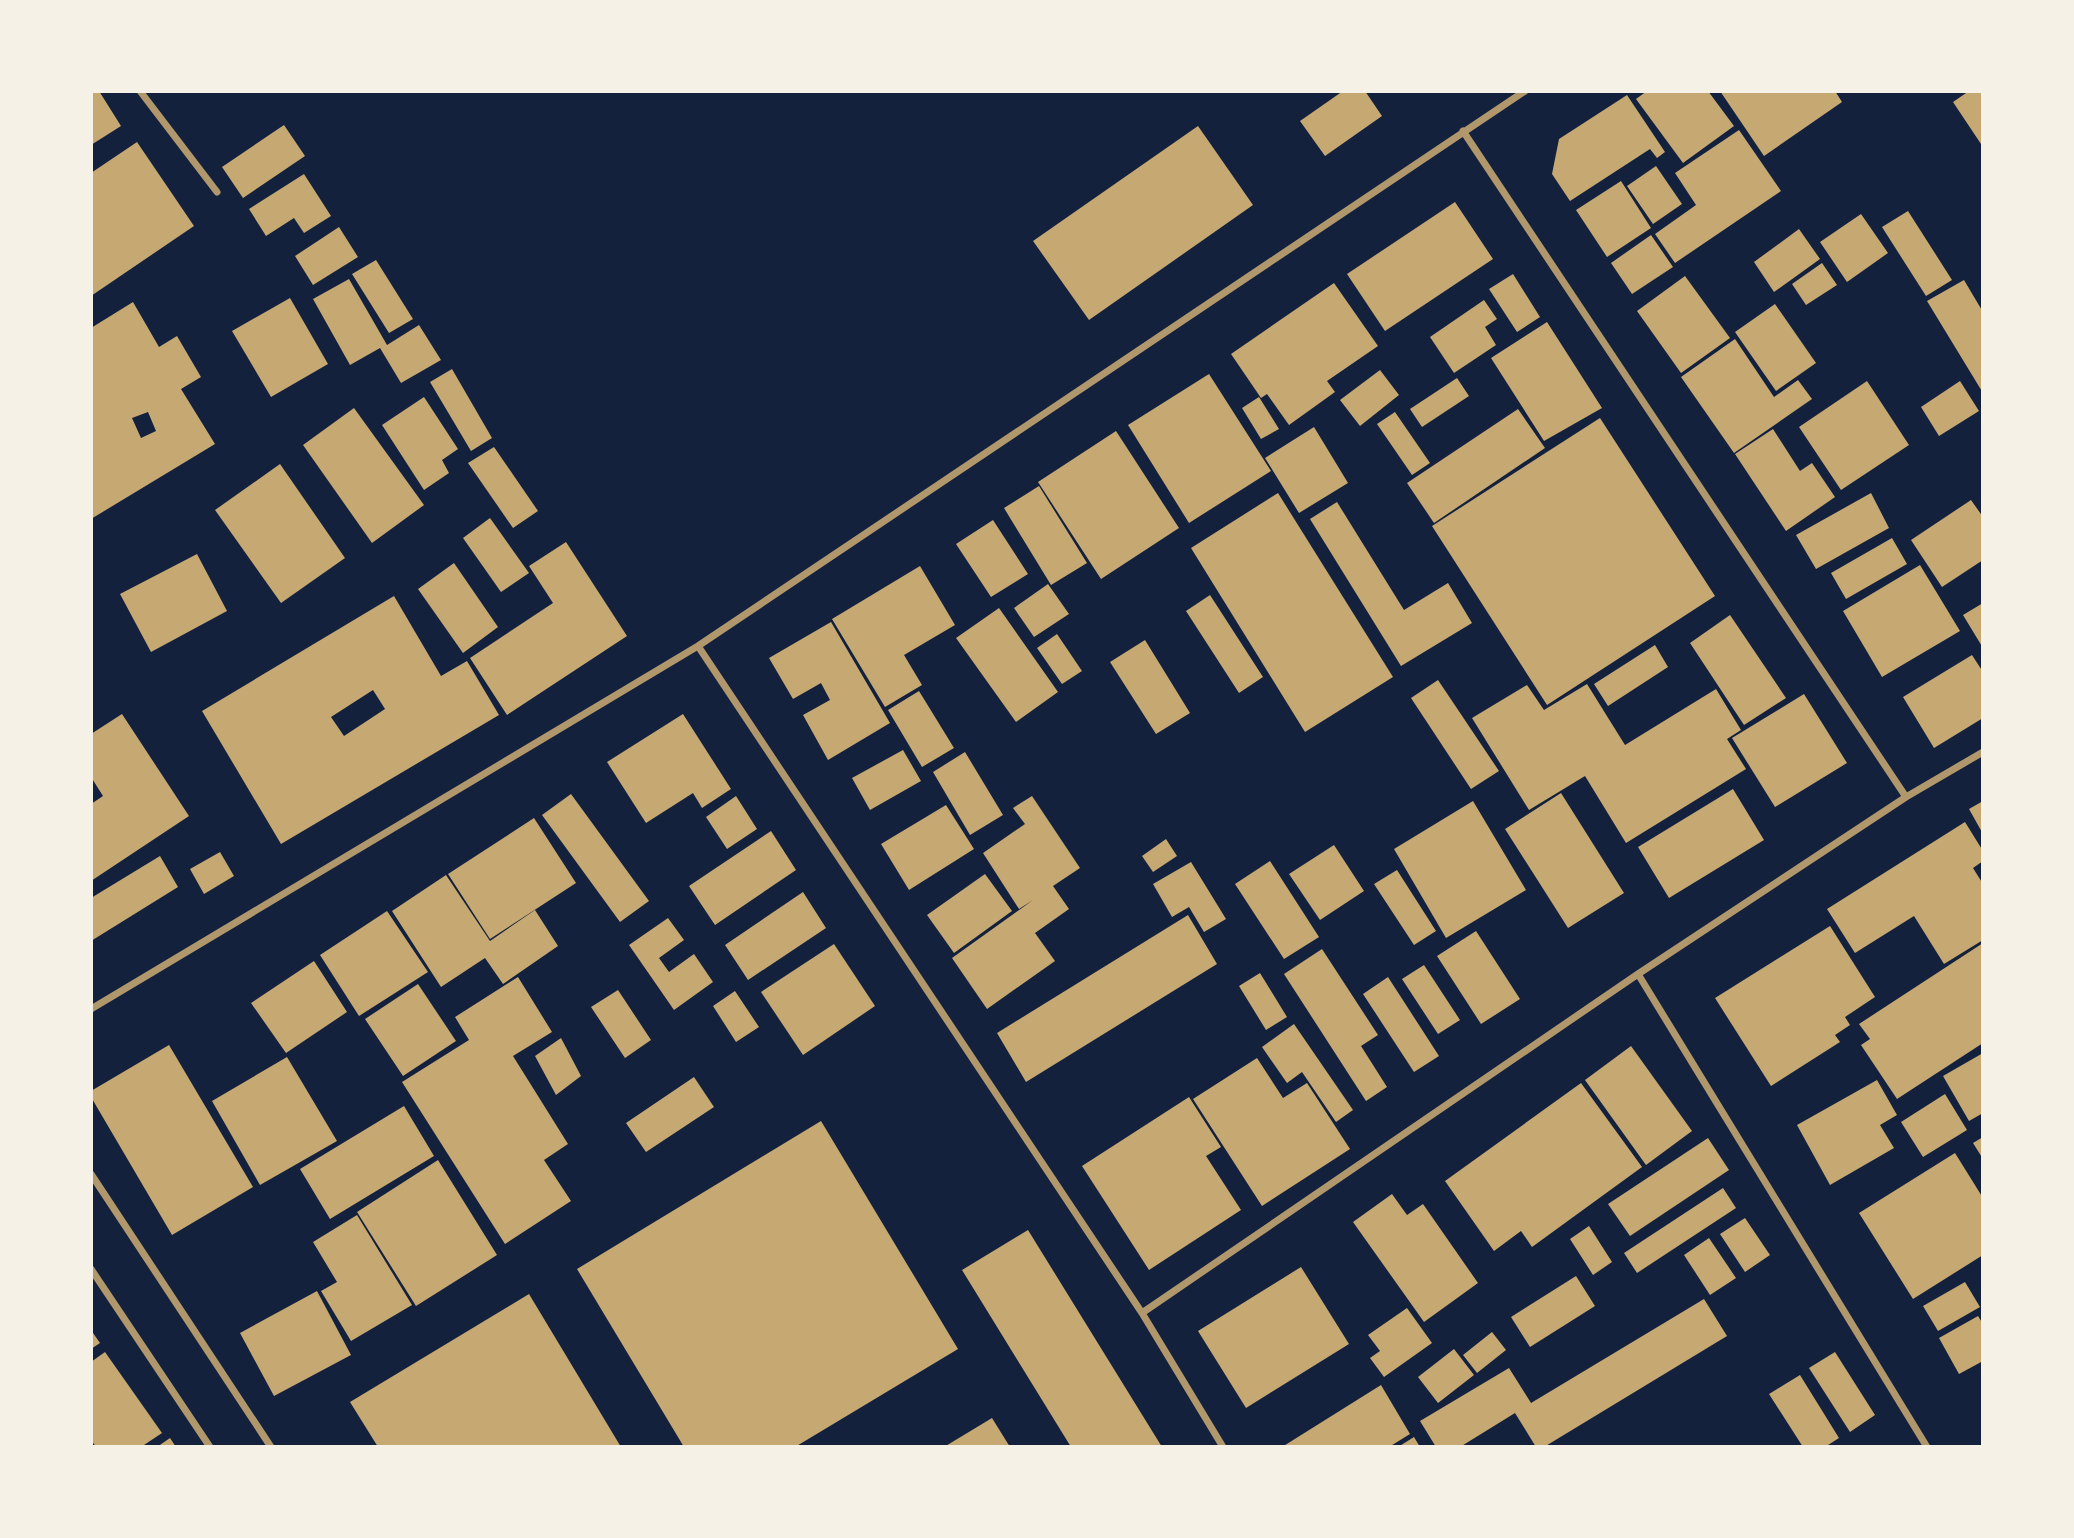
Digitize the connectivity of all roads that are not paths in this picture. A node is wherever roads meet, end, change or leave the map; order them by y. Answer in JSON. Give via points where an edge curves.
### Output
{"nodes":[{"id":1,"x":140,"y":91,"type":"edge"},
{"id":2,"x":1525,"y":91,"type":"edge"},
{"id":3,"x":1463,"y":131,"type":"junction"},
{"id":4,"x":217,"y":192,"type":"dead end"},
{"id":5,"x":698,"y":646,"type":"junction"},
{"id":6,"x":1983,"y":752,"type":"edge"},
{"id":7,"x":1906,"y":797,"type":"junction"},
{"id":8,"x":1638,"y":974,"type":"junction"},
{"id":9,"x":91,"y":1009,"type":"edge"},
{"id":10,"x":91,"y":1174,"type":"edge"},
{"id":11,"x":91,"y":1269,"type":"edge"},
{"id":12,"x":1142,"y":1313,"type":"junction"},
{"id":13,"x":210,"y":1447,"type":"edge"},
{"id":14,"x":271,"y":1447,"type":"edge"},
{"id":15,"x":1223,"y":1447,"type":"edge"},
{"id":16,"x":1927,"y":1447,"type":"edge"}],
"edges":[{"from":1,"to":4,"type":"street"},
{"from":2,"to":3,"type":"street"},
{"from":3,"to":5,"type":"street"},
{"from":3,"to":7,"type":"street"},
{"from":5,"to":9,"type":"street"},
{"from":5,"to":12,"type":"street"},
{"from":6,"to":7,"type":"street"},
{"from":7,"to":8,"type":"street"},
{"from":8,"to":12,"type":"street"},
{"from":8,"to":16,"type":"street"},
{"from":10,"to":14,"type":"street"},
{"from":11,"to":13,"type":"street"},
{"from":12,"to":15,"type":"street"}]}
